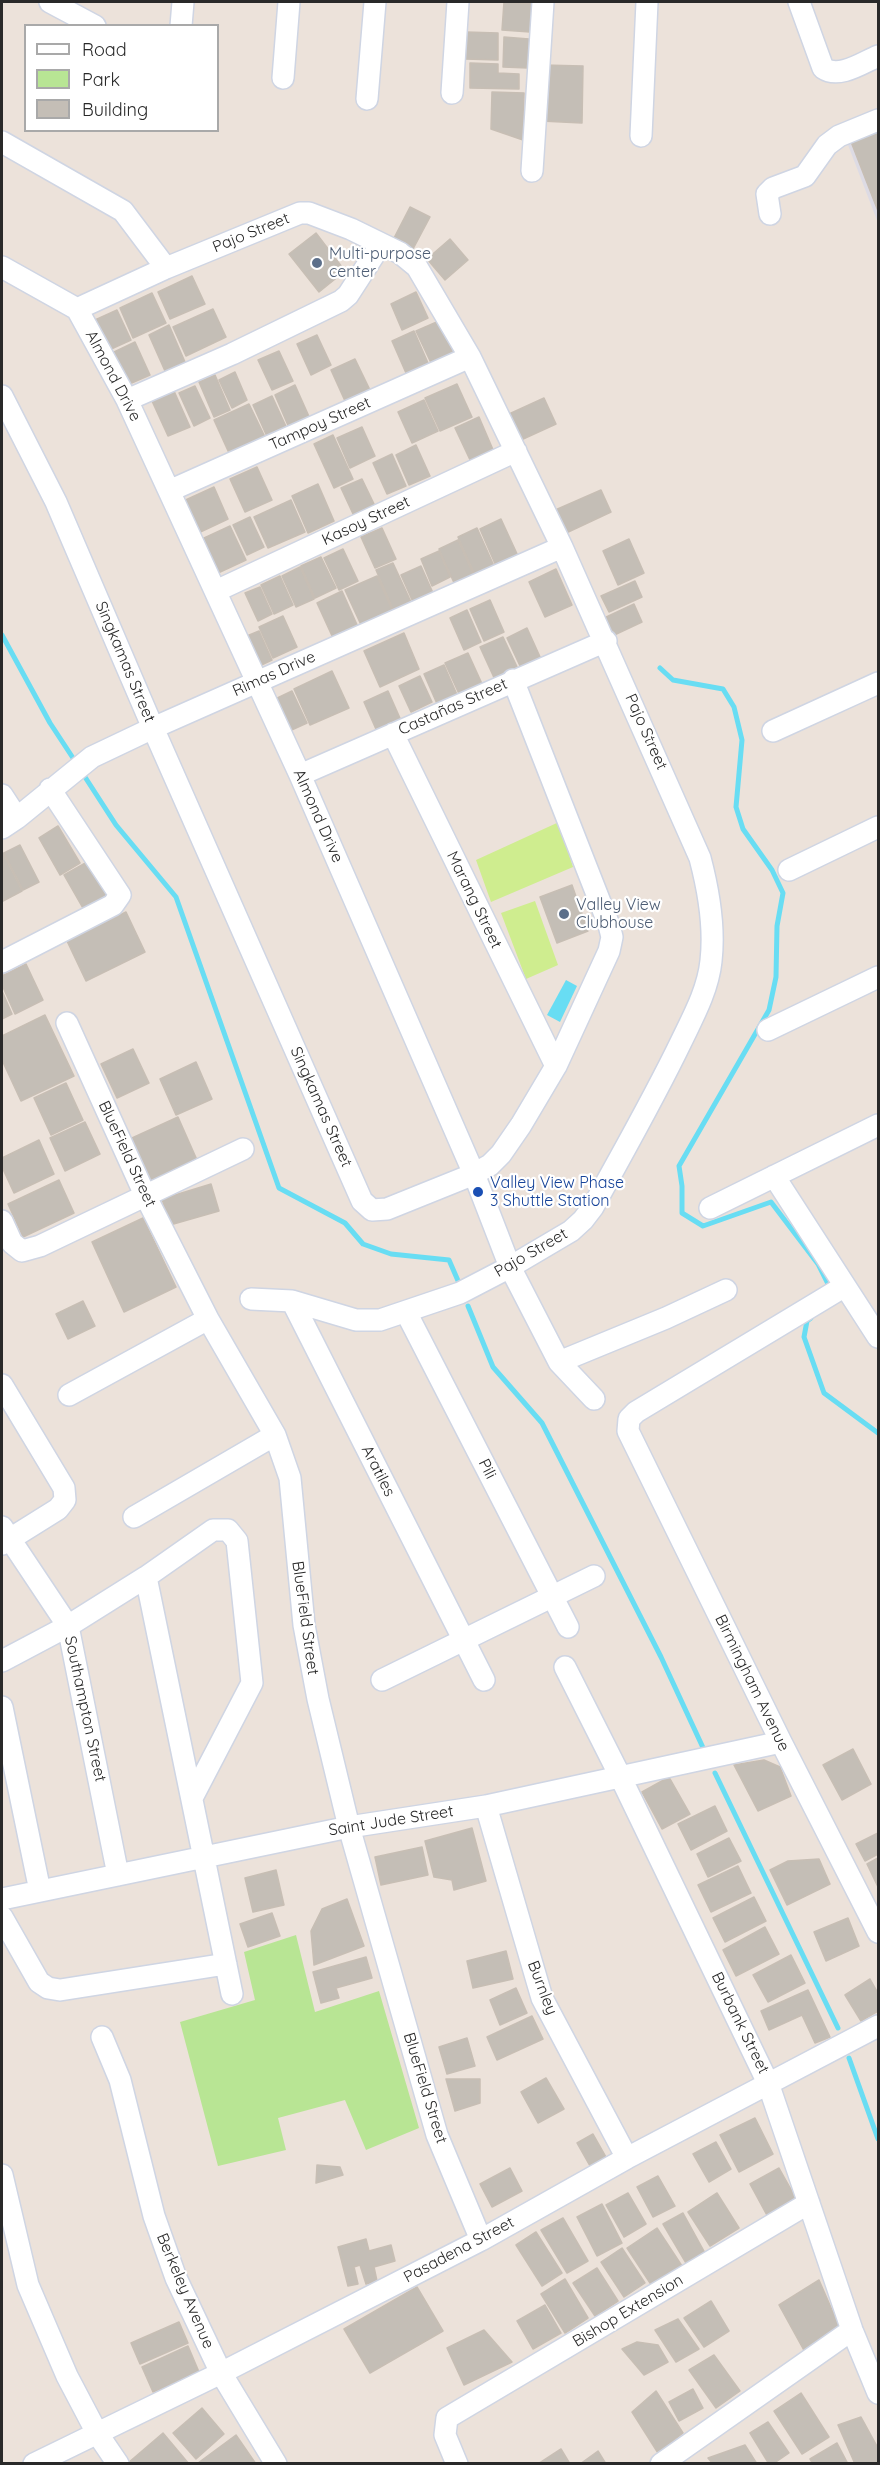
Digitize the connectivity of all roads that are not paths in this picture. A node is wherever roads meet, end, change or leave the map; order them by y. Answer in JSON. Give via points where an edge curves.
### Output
{"nodes":[{"id":1,"x":51,"y":2,"type":"edge"},
{"id":2,"x":183,"y":2,"type":"edge"},
{"id":3,"x":289,"y":2,"type":"edge"},
{"id":4,"x":375,"y":2,"type":"edge"},
{"id":5,"x":458,"y":2,"type":"edge"},
{"id":6,"x":543,"y":2,"type":"edge"},
{"id":7,"x":647,"y":2,"type":"edge"},
{"id":8,"x":799,"y":2,"type":"edge"},
{"id":9,"x":91,"y":24,"type":"edge"},
{"id":10,"x":180,"y":24,"type":"edge"},
{"id":11,"x":879,"y":56,"type":"edge"},
{"id":12,"x":283,"y":78,"type":"dead end"},
{"id":13,"x":452,"y":93,"type":"dead end"},
{"id":14,"x":367,"y":99,"type":"dead end"},
{"id":15,"x":879,"y":120,"type":"edge"},
{"id":16,"x":641,"y":136,"type":"dead end"},
{"id":17,"x":2,"y":142,"type":"edge"},
{"id":18,"x":532,"y":171,"type":"dead end"},
{"id":19,"x":770,"y":214,"type":"dead end"},
{"id":20,"x":381,"y":244,"type":"junction"},
{"id":21,"x":2,"y":267,"type":"edge"},
{"id":22,"x":166,"y":268,"type":"junction"},
{"id":23,"x":77,"y":309,"type":"junction"},
{"id":24,"x":470,"y":357,"type":"junction"},
{"id":25,"x":2,"y":396,"type":"edge"},
{"id":26,"x":127,"y":400,"type":"junction"},
{"id":27,"x":516,"y":451,"type":"junction"},
{"id":28,"x":169,"y":491,"type":"junction"},
{"id":29,"x":562,"y":547,"type":"junction"},
{"id":30,"x":216,"y":591,"type":"junction"},
{"id":31,"x":606,"y":641,"type":"junction"},
{"id":32,"x":513,"y":680,"type":"junction"},
{"id":33,"x":257,"y":681,"type":"junction"},
{"id":34,"x":879,"y":683,"type":"edge"},
{"id":35,"x":153,"y":728,"type":"junction"},
{"id":36,"x":773,"y":731,"type":"dead end"},
{"id":37,"x":393,"y":734,"type":"junction"},
{"id":38,"x":300,"y":775,"type":"junction"},
{"id":39,"x":50,"y":789,"type":"junction"},
{"id":40,"x":2,"y":795,"type":"edge"},
{"id":41,"x":9,"y":823,"type":"edge"},
{"id":42,"x":879,"y":827,"type":"edge"},
{"id":43,"x":789,"y":870,"type":"dead end"},
{"id":44,"x":2,"y":962,"type":"edge"},
{"id":45,"x":879,"y":977,"type":"edge"},
{"id":46,"x":67,"y":1023,"type":"dead end"},
{"id":47,"x":768,"y":1030,"type":"dead end"},
{"id":48,"x":556,"y":1066,"type":"junction"},
{"id":49,"x":879,"y":1125,"type":"edge"},
{"id":50,"x":243,"y":1149,"type":"dead end"},
{"id":51,"x":474,"y":1174,"type":"junction"},
{"id":52,"x":774,"y":1176,"type":"junction"},
{"id":53,"x":145,"y":1195,"type":"junction"},
{"id":54,"x":710,"y":1208,"type":"dead end"},
{"id":55,"x":2,"y":1221,"type":"edge"},
{"id":56,"x":510,"y":1267,"type":"junction"},
{"id":57,"x":845,"y":1286,"type":"junction"},
{"id":58,"x":726,"y":1290,"type":"dead end"},
{"id":59,"x":251,"y":1299,"type":"dead end"},
{"id":60,"x":292,"y":1301,"type":"junction"},
{"id":61,"x":406,"y":1312,"type":"junction"},
{"id":62,"x":208,"y":1319,"type":"junction"},
{"id":63,"x":879,"y":1337,"type":"edge"},
{"id":64,"x":559,"y":1362,"type":"junction"},
{"id":65,"x":2,"y":1385,"type":"edge"},
{"id":66,"x":69,"y":1395,"type":"dead end"},
{"id":67,"x":594,"y":1399,"type":"dead end"},
{"id":68,"x":275,"y":1435,"type":"junction"},
{"id":69,"x":134,"y":1517,"type":"dead end"},
{"id":70,"x":4,"y":1537,"type":"edge"},
{"id":71,"x":594,"y":1576,"type":"dead end"},
{"id":72,"x":146,"y":1577,"type":"junction"},
{"id":73,"x":553,"y":1596,"type":"junction"},
{"id":74,"x":68,"y":1626,"type":"junction"},
{"id":75,"x":568,"y":1627,"type":"dead end"},
{"id":76,"x":464,"y":1640,"type":"junction"},
{"id":77,"x":2,"y":1661,"type":"edge"},
{"id":78,"x":565,"y":1667,"type":"dead end"},
{"id":79,"x":382,"y":1680,"type":"dead end"},
{"id":80,"x":484,"y":1680,"type":"dead end"},
{"id":81,"x":2,"y":1707,"type":"edge"},
{"id":82,"x":781,"y":1742,"type":"junction"},
{"id":83,"x":621,"y":1778,"type":"junction"},
{"id":84,"x":192,"y":1798,"type":"junction"},
{"id":85,"x":486,"y":1806,"type":"junction"},
{"id":86,"x":349,"y":1827,"type":"junction"},
{"id":87,"x":204,"y":1857,"type":"junction"},
{"id":88,"x":118,"y":1875,"type":"junction"},
{"id":89,"x":40,"y":1891,"type":"junction"},
{"id":90,"x":2,"y":1899,"type":"edge"},
{"id":91,"x":2,"y":1917,"type":"edge"},
{"id":92,"x":879,"y":1932,"type":"edge"},
{"id":93,"x":226,"y":1964,"type":"junction"},
{"id":94,"x":232,"y":1994,"type":"dead end"},
{"id":95,"x":879,"y":2026,"type":"edge"},
{"id":96,"x":102,"y":2037,"type":"dead end"},
{"id":97,"x":768,"y":2083,"type":"junction"},
{"id":98,"x":627,"y":2158,"type":"junction"},
{"id":99,"x":2,"y":2175,"type":"edge"},
{"id":100,"x":809,"y":2203,"type":"junction"},
{"id":101,"x":481,"y":2240,"type":"junction"},
{"id":102,"x":852,"y":2330,"type":"junction"},
{"id":103,"x":221,"y":2373,"type":"junction"},
{"id":104,"x":879,"y":2393,"type":"edge"},
{"id":105,"x":97,"y":2433,"type":"junction"},
{"id":106,"x":34,"y":2463,"type":"edge"},
{"id":107,"x":118,"y":2463,"type":"edge"},
{"id":108,"x":276,"y":2463,"type":"edge"},
{"id":109,"x":457,"y":2463,"type":"edge"},
{"id":110,"x":661,"y":2463,"type":"edge"}],
"edges":[{"from":1,"to":9,"type":"street"},
{"from":2,"to":10,"type":"street"},
{"from":3,"to":12,"type":"street"},
{"from":4,"to":14,"type":"street"},
{"from":5,"to":13,"type":"street"},
{"from":6,"to":18,"type":"street"},
{"from":7,"to":16,"type":"street"},
{"from":8,"to":11,"type":"street","via":[[823,68],[828,72],[838,73]]},
{"from":15,"to":19,"type":"street","via":[[839,136],[827,145],[805,176],[773,188],[767,194]]},
{"from":17,"to":22,"type":"street","via":[[123,211]]},
{"from":20,"to":22,"type":"street","name":"Pajo Street","via":[[351,229],[300,213]]},
{"from":20,"to":24,"type":"street","name":"Pajo Street","via":[[417,267]]},
{"from":20,"to":26,"type":"street","via":[[341,301]]},
{"from":21,"to":23,"type":"street"},
{"from":22,"to":23,"type":"street","name":"Pajo Street"},
{"from":23,"to":26,"type":"street","name":"Almond Drive"},
{"from":24,"to":27,"type":"street","name":"Pajo Street"},
{"from":24,"to":28,"type":"street","name":"Tampoy Street"},
{"from":25,"to":35,"type":"street","name":"Singkamas Street","via":[[56,502]]},
{"from":26,"to":28,"type":"street","name":"Almond Drive"},
{"from":27,"to":29,"type":"street","name":"Pajo Street"},
{"from":27,"to":30,"type":"street","name":"Kasoy Street"},
{"from":28,"to":30,"type":"street","name":"Almond Drive"},
{"from":29,"to":31,"type":"street","name":"Pajo Street"},
{"from":29,"to":33,"type":"street","name":"Rimas Drive"},
{"from":30,"to":33,"type":"street","name":"Almond Drive"},
{"from":31,"to":32,"type":"street","name":"Castañas Street"},
{"from":31,"to":56,"type":"street","name":"Pajo Street","via":[[700,858],[709,893],[711,964],[700,1001],[652,1101],[592,1207],[571,1231]]},
{"from":32,"to":37,"type":"street","name":"Castañas Street"},
{"from":32,"to":48,"type":"street","name":"Singkamas Street","via":[[612,938]]},
{"from":33,"to":35,"type":"street","name":"Rimas Drive"},
{"from":33,"to":38,"type":"street","name":"Almond Drive"},
{"from":34,"to":36,"type":"street"},
{"from":35,"to":39,"type":"street","name":"Rimas Drive","via":[[92,757]]},
{"from":35,"to":51,"type":"street","name":"Singkamas Street","via":[[362,1201],[372,1210],[387,1209]]},
{"from":37,"to":38,"type":"street","name":"Castañas Street"},
{"from":37,"to":48,"type":"street","name":"Marang Street"},
{"from":38,"to":51,"type":"street","name":"Almond Drive"},
{"from":39,"to":41,"type":"street","name":"Rimas Drive"},
{"from":39,"to":44,"type":"street","via":[[120,895],[113,904]]},
{"from":40,"to":41,"type":"street"},
{"from":42,"to":43,"type":"street"},
{"from":45,"to":47,"type":"street"},
{"from":46,"to":53,"type":"street","name":"BlueField Street"},
{"from":48,"to":51,"type":"street","name":"Singkamas Street","via":[[501,1154]]},
{"from":49,"to":52,"type":"street"},
{"from":50,"to":53,"type":"street"},
{"from":51,"to":56,"type":"street","name":"Almond Drive"},
{"from":52,"to":54,"type":"street"},
{"from":52,"to":57,"type":"street"},
{"from":53,"to":55,"type":"street","via":[[22,1251],[12,1243]]},
{"from":53,"to":62,"type":"street","name":"BlueField Street"},
{"from":56,"to":61,"type":"street","name":"Pajo Street","via":[[460,1293]]},
{"from":56,"to":64,"type":"street","name":"Almond Drive"},
{"from":57,"to":63,"type":"street"},
{"from":57,"to":82,"type":"street","name":"Birmingham Avenue","via":[[629,1419],[628,1431]]},
{"from":58,"to":64,"type":"street"},
{"from":59,"to":60,"type":"street","name":"Pajo Street"},
{"from":60,"to":61,"type":"street","name":"Pajo Street","via":[[356,1320],[380,1320]]},
{"from":60,"to":76,"type":"street","name":"Aratiles"},
{"from":61,"to":73,"type":"street","name":"Pili"},
{"from":62,"to":66,"type":"street"},
{"from":62,"to":68,"type":"street","name":"BlueField Street"},
{"from":64,"to":67,"type":"street","name":"Almond Drive"},
{"from":65,"to":70,"type":"street","via":[[64,1488],[65,1500],[58,1509]]},
{"from":68,"to":69,"type":"street"},
{"from":68,"to":86,"type":"street","name":"BlueField Street","via":[[290,1478],[304,1625]]},
{"from":70,"to":74,"type":"street","name":"Southampton Street"},
{"from":71,"to":73,"type":"street"},
{"from":72,"to":74,"type":"street"},
{"from":72,"to":84,"type":"street"},
{"from":72,"to":84,"type":"street","via":[[213,1530],[228,1530],[237,1541],[252,1683]]},
{"from":73,"to":75,"type":"street","name":"Pili"},
{"from":73,"to":76,"type":"street"},
{"from":74,"to":77,"type":"street"},
{"from":74,"to":88,"type":"street","name":"Southampton Street"},
{"from":76,"to":79,"type":"street"},
{"from":76,"to":80,"type":"street","name":"Aratiles"},
{"from":78,"to":83,"type":"street","name":"Burbank Street"},
{"from":81,"to":89,"type":"street"},
{"from":82,"to":83,"type":"street","name":"Saint Jude Street"},
{"from":82,"to":92,"type":"street","name":"Birmingham Avenue"},
{"from":83,"to":85,"type":"street","name":"Saint Jude Street"},
{"from":83,"to":97,"type":"street","name":"Burbank Street"},
{"from":84,"to":87,"type":"street"},
{"from":85,"to":86,"type":"street","name":"Saint Jude Street"},
{"from":85,"to":98,"type":"street","name":"Burnley","via":[[542,1998]]},
{"from":86,"to":87,"type":"street","name":"Saint Jude Street"},
{"from":86,"to":101,"type":"street","name":"BlueField Street","via":[[437,2135]]},
{"from":87,"to":88,"type":"street","name":"Saint Jude Street"},
{"from":87,"to":93,"type":"street"},
{"from":88,"to":89,"type":"street","name":"Saint Jude Street"},
{"from":89,"to":90,"type":"street","name":"Saint Jude Street"},
{"from":91,"to":93,"type":"street","via":[[39,1982],[48,1988]]},
{"from":93,"to":94,"type":"street"},
{"from":95,"to":97,"type":"street","name":"Pasadena Street"},
{"from":96,"to":103,"type":"street","name":"Berkeley Avenue","via":[[120,2080],[154,2216],[176,2278]]},
{"from":97,"to":98,"type":"street","name":"Pasadena Street"},
{"from":97,"to":100,"type":"street","name":"Burbank Street"},
{"from":98,"to":101,"type":"street","name":"Pasadena Street"},
{"from":99,"to":105,"type":"street","via":[[28,2284],[67,2376]]},
{"from":100,"to":102,"type":"street","name":"Burbank Street"},
{"from":100,"to":109,"type":"street","name":"Bishop Extension","via":[[447,2418],[445,2435]]},
{"from":101,"to":103,"type":"street","name":"Pasadena Street"},
{"from":102,"to":104,"type":"street","name":"Burbank Street"},
{"from":102,"to":110,"type":"street"},
{"from":103,"to":105,"type":"street","name":"Pasadena Street"},
{"from":103,"to":108,"type":"street","name":"Berkeley Avenue"},
{"from":105,"to":106,"type":"street","name":"Pasadena Street"},
{"from":105,"to":107,"type":"street"}]}
